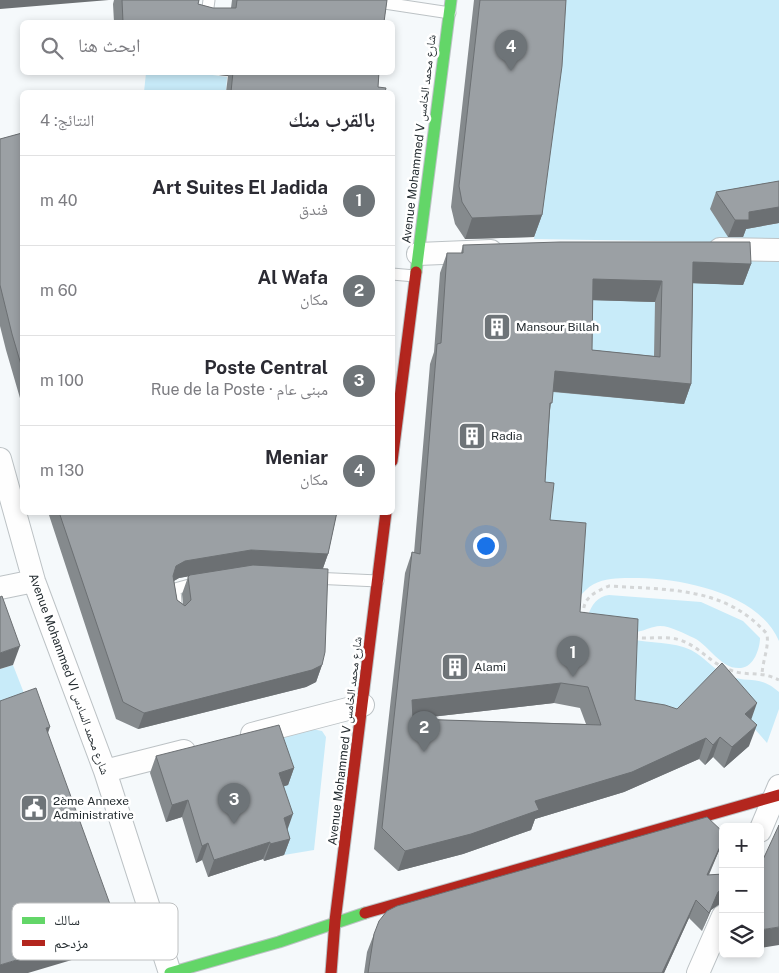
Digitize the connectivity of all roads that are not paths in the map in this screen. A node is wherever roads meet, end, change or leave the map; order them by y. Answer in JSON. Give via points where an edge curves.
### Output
{"nodes":[{"id":1,"x":209,"y":0,"type":"edge"},
{"id":2,"x":365,"y":0,"type":"edge"},
{"id":3,"x":451,"y":0,"type":"edge"},
{"id":4,"x":450,"y":13,"type":"junction"},
{"id":5,"x":206,"y":20,"type":"edge"},
{"id":6,"x":700,"y":248,"type":"edge"},
{"id":7,"x":514,"y":250,"type":"edge"},
{"id":8,"x":779,"y":250,"type":"edge"},
{"id":9,"x":418,"y":254,"type":"junction"},
{"id":10,"x":395,"y":274,"type":"edge"},
{"id":11,"x":415,"y":276,"type":"junction"},
{"id":12,"x":395,"y":437,"type":"edge"},
{"id":13,"x":0,"y":459,"type":"edge"},
{"id":14,"x":386,"y":515,"type":"edge"},
{"id":15,"x":303,"y":577,"type":"edge"},
{"id":16,"x":211,"y":580,"type":"edge"},
{"id":17,"x":34,"y":581,"type":"junction"},
{"id":18,"x":378,"y":581,"type":"junction"},
{"id":19,"x":0,"y":588,"type":"edge"},
{"id":20,"x":178,"y":615,"type":"edge"},
{"id":21,"x":363,"y":705,"type":"junction"},
{"id":22,"x":229,"y":740,"type":"edge"},
{"id":23,"x":201,"y":747,"type":"edge"},
{"id":24,"x":105,"y":771,"type":"junction"},
{"id":25,"x":778,"y":793,"type":"edge"},
{"id":26,"x":764,"y":823,"type":"edge"},
{"id":27,"x":147,"y":903,"type":"edge"},
{"id":28,"x":335,"y":921,"type":"junction"},
{"id":29,"x":719,"y":925,"type":"edge"},
{"id":30,"x":166,"y":960,"type":"edge"},
{"id":31,"x":170,"y":973,"type":"edge"},
{"id":32,"x":331,"y":973,"type":"edge"},
{"id":33,"x":698,"y":973,"type":"edge"}],
"edges":[{"from":1,"to":5,"type":"lane"},
{"from":2,"to":4,"type":"lane"},
{"from":3,"to":4,"type":"street","name":"Avenue Mohammed V شارع محمد الخامس"},
{"from":4,"to":9,"type":"street","name":"Avenue Mohammed V شارع محمد الخامس"},
{"from":6,"to":8,"type":"street"},
{"from":7,"to":9,"type":"street"},
{"from":9,"to":11,"type":"street","name":"Avenue Mohammed V شارع محمد الخامس"},
{"from":10,"to":11,"type":"lane"},
{"from":11,"to":12,"type":"street","name":"Avenue Mohammed V شارع محمد الخامس"},
{"from":13,"to":17,"type":"street","name":"Avenue Mohammed VI شارع محمد السادس"},
{"from":14,"to":18,"type":"street","name":"Avenue Mohammed V شارع محمد الخامس"},
{"from":15,"to":18,"type":"lane"},
{"from":16,"to":20,"type":"lane","via":[[175,589]]},
{"from":17,"to":19,"type":"street"},
{"from":17,"to":24,"type":"street","name":"Avenue Mohammed VI شارع محمد السادس"},
{"from":18,"to":21,"type":"street","name":"Avenue Mohammed V شارع محمد الخامس"},
{"from":21,"to":22,"type":"street"},
{"from":21,"to":28,"type":"street","name":"Avenue Mohammed V شارع محمد الخامس"},
{"from":23,"to":24,"type":"street"},
{"from":24,"to":27,"type":"street","name":"Avenue Mohammed VI شارع محمد السادس"},
{"from":25,"to":26,"type":"street"},
{"from":25,"to":28,"type":"street"},
{"from":28,"to":31,"type":"street","via":[[279,942]]},
{"from":28,"to":32,"type":"street","name":"Avenue Mohammed V شارع محمد الخامس"},
{"from":29,"to":33,"type":"street"},
{"from":30,"to":31,"type":"street","name":"Avenue Mohammed VI شارع محمد السادس"}]}
